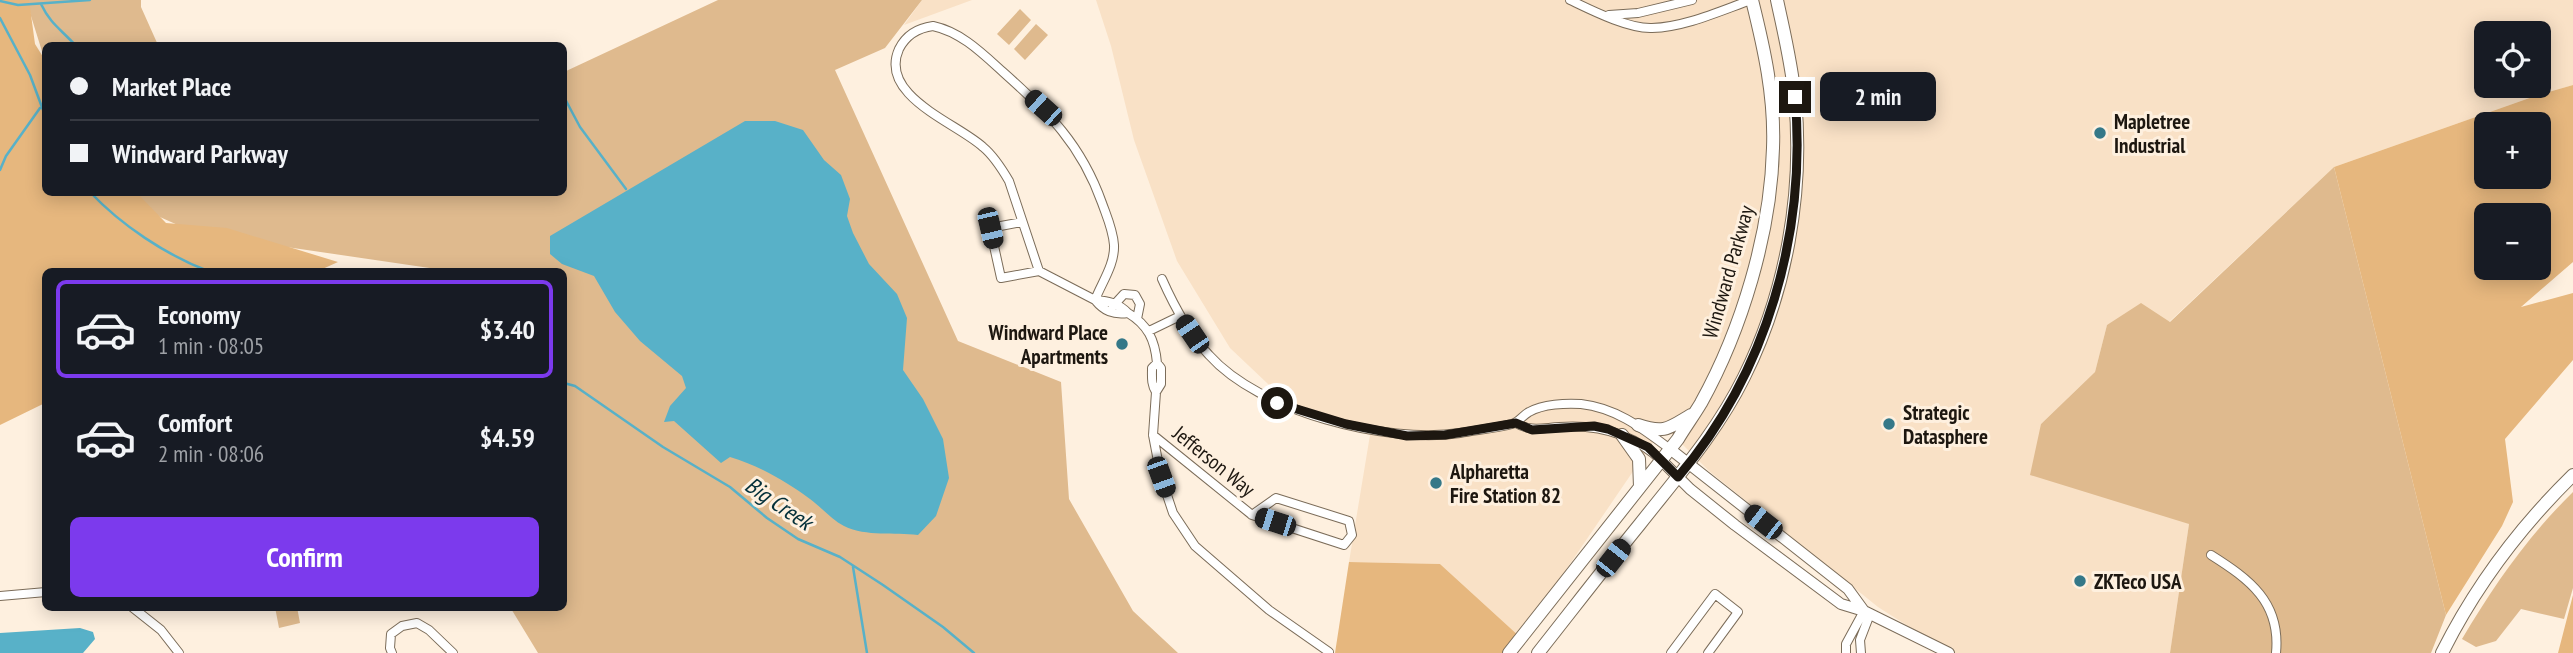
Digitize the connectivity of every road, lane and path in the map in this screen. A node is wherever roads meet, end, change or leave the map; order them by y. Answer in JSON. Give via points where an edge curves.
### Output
{"nodes":[{"id":1,"x":1570,"y":0,"type":"edge"},
{"id":2,"x":1692,"y":0,"type":"edge"},
{"id":3,"x":1751,"y":0,"type":"edge"},
{"id":4,"x":1777,"y":0,"type":"edge"},
{"id":5,"x":1603,"y":14,"type":"junction"},
{"id":6,"x":1022,"y":222,"type":"junction"},
{"id":7,"x":1039,"y":271,"type":"junction"},
{"id":8,"x":1162,"y":279,"type":"dead end"},
{"id":9,"x":1095,"y":300,"type":"junction"},
{"id":10,"x":1114,"y":303,"type":"junction"},
{"id":11,"x":1111,"y":312,"type":"junction"},
{"id":12,"x":1128,"y":313,"type":"junction"},
{"id":13,"x":1180,"y":316,"type":"junction"},
{"id":14,"x":1137,"y":318,"type":"junction"},
{"id":15,"x":1149,"y":331,"type":"junction"},
{"id":16,"x":1695,"y":413,"type":"junction"},
{"id":17,"x":1516,"y":423,"type":"junction"},
{"id":18,"x":1638,"y":425,"type":"junction"},
{"id":19,"x":1153,"y":435,"type":"junction"},
{"id":20,"x":1622,"y":435,"type":"junction"},
{"id":21,"x":1670,"y":449,"type":"junction"},
{"id":22,"x":1662,"y":461,"type":"junction"},
{"id":23,"x":1688,"y":465,"type":"junction"},
{"id":24,"x":2573,"y":475,"type":"edge"},
{"id":25,"x":1678,"y":477,"type":"junction"},
{"id":26,"x":1640,"y":487,"type":"junction"},
{"id":27,"x":1252,"y":515,"type":"junction"},
{"id":28,"x":1804,"y":554,"type":"junction"},
{"id":29,"x":2211,"y":555,"type":"dead end"},
{"id":30,"x":1794,"y":570,"type":"junction"},
{"id":31,"x":42,"y":592,"type":"edge"},
{"id":32,"x":0,"y":597,"type":"edge"},
{"id":33,"x":137,"y":611,"type":"edge"},
{"id":34,"x":1867,"y":613,"type":"junction"},
{"id":35,"x":1860,"y":640,"type":"junction"},
{"id":36,"x":1846,"y":648,"type":"edge"},
{"id":37,"x":1329,"y":652,"type":"edge"},
{"id":38,"x":178,"y":653,"type":"edge"},
{"id":39,"x":392,"y":653,"type":"edge"},
{"id":40,"x":453,"y":653,"type":"edge"},
{"id":41,"x":1508,"y":653,"type":"edge"},
{"id":42,"x":1538,"y":653,"type":"edge"},
{"id":43,"x":1671,"y":653,"type":"edge"},
{"id":44,"x":1708,"y":653,"type":"edge"},
{"id":45,"x":1861,"y":653,"type":"edge"},
{"id":46,"x":1949,"y":653,"type":"edge"},
{"id":47,"x":2276,"y":653,"type":"edge"},
{"id":48,"x":2442,"y":653,"type":"edge"}],
"edges":[{"from":1,"to":5,"type":"street"},
{"from":2,"to":5,"type":"street","via":[[1638,13]]},
{"from":3,"to":5,"type":"street","via":[[1651,28]]},
{"from":3,"to":16,"type":"main road","name":"Windward Parkway","via":[[1769,77],[1771,190],[1740,315]]},
{"from":4,"to":23,"type":"main road","via":[[1797,118],[1794,200],[1786,250],[1772,308],[1753,357]]},
{"from":6,"to":7,"type":"street"},
{"from":6,"to":7,"type":"street","via":[[990,228],[1002,278]]},
{"from":6,"to":9,"type":"street","via":[[1009,181],[986,149],[920,105],[900,82],[897,55],[921,27],[947,29],[977,48],[1052,118],[1078,151],[1114,243],[1114,256]]},
{"from":7,"to":9,"type":"street"},
{"from":8,"to":13,"type":"street"},
{"from":9,"to":10,"type":"street"},
{"from":9,"to":11,"type":"street"},
{"from":10,"to":11,"type":"street"},
{"from":10,"to":12,"type":"street"},
{"from":10,"to":14,"type":"street","via":[[1128,293],[1135,295],[1140,304]]},
{"from":11,"to":12,"type":"street"},
{"from":12,"to":14,"type":"street"},
{"from":13,"to":15,"type":"street"},
{"from":13,"to":17,"type":"street","via":[[1228,373],[1266,397],[1308,413],[1407,436],[1445,435]]},
{"from":14,"to":15,"type":"street"},
{"from":15,"to":19,"type":"street","via":[[1161,368],[1152,384],[1156,392]]},
{"from":16,"to":18,"type":"main road","via":[[1665,430]]},
{"from":16,"to":21,"type":"main road","name":"Windward Parkway"},
{"from":17,"to":18,"type":"street","via":[[1535,409],[1580,404],[1604,408]]},
{"from":17,"to":20,"type":"street","via":[[1532,430],[1594,426]]},
{"from":18,"to":21,"type":"street"},
{"from":19,"to":27,"type":"street","name":"Jefferson Way"},
{"from":19,"to":37,"type":"street","via":[[1174,513],[1195,546],[1269,610]]},
{"from":20,"to":22,"type":"street","via":[[1648,447]]},
{"from":20,"to":26,"type":"main road","via":[[1639,459]]},
{"from":21,"to":22,"type":"main road","name":"Windward Parkway"},
{"from":21,"to":23,"type":"street"},
{"from":22,"to":25,"type":"street"},
{"from":22,"to":26,"type":"main road","name":"Windward Parkway"},
{"from":23,"to":25,"type":"main road"},
{"from":23,"to":28,"type":"street"},
{"from":24,"to":48,"type":"main road","via":[[2504,550]]},
{"from":25,"to":30,"type":"street"},
{"from":25,"to":42,"type":"main road"},
{"from":26,"to":41,"type":"main road","name":"Windward Parkway"},
{"from":27,"to":27,"type":"street","name":"Jefferson Way","via":[[1343,545],[1352,535],[1349,521],[1276,498]]},
{"from":28,"to":30,"type":"street"},
{"from":28,"to":34,"type":"street","via":[[1848,589]]},
{"from":29,"to":47,"type":"street","via":[[2254,584],[2275,622]]},
{"from":30,"to":34,"type":"street","via":[[1841,604]]},
{"from":31,"to":32,"type":"street"},
{"from":33,"to":38,"type":"street","via":[[161,630]]},
{"from":34,"to":35,"type":"street"},
{"from":34,"to":36,"type":"street"},
{"from":34,"to":46,"type":"street"},
{"from":35,"to":36,"type":"street"},
{"from":35,"to":45,"type":"street"},
{"from":39,"to":40,"type":"street","via":[[391,634],[417,623]]},
{"from":43,"to":44,"type":"street","via":[[1715,594],[1738,612]]}]}
